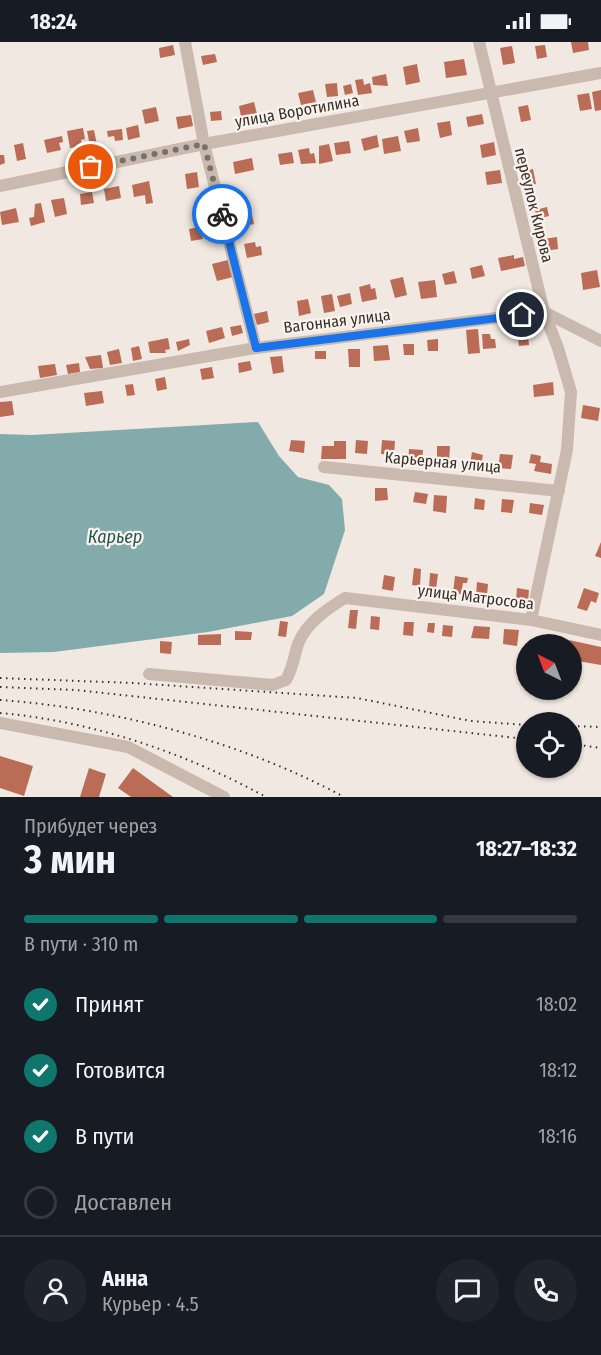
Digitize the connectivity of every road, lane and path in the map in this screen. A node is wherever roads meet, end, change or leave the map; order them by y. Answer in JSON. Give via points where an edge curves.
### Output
{"nodes":[{"id":1,"x":185,"y":42,"type":"edge"},
{"id":2,"x":479,"y":42,"type":"edge"},
{"id":3,"x":601,"y":73,"type":"edge"},
{"id":4,"x":490,"y":93,"type":"junction"},
{"id":5,"x":204,"y":144,"type":"junction"},
{"id":6,"x":0,"y":186,"type":"edge"},
{"id":7,"x":544,"y":312,"type":"junction"},
{"id":8,"x":601,"y":341,"type":"edge"},
{"id":9,"x":256,"y":348,"type":"junction"},
{"id":10,"x":0,"y":392,"type":"edge"},
{"id":11,"x":324,"y":467,"type":"dead end"},
{"id":12,"x":559,"y":490,"type":"junction"},
{"id":13,"x":531,"y":620,"type":"junction"},
{"id":14,"x":600,"y":632,"type":"edge"},
{"id":15,"x":149,"y":674,"type":"dead end"},
{"id":16,"x":0,"y":723,"type":"edge"},
{"id":17,"x":224,"y":797,"type":"edge"}],
"edges":[{"from":1,"to":5,"type":"street"},
{"from":2,"to":4,"type":"street","name":"переулок Кирова"},
{"from":3,"to":4,"type":"street","name":"улица Воротилина"},
{"from":4,"to":5,"type":"street","name":"улица Воротилина"},
{"from":4,"to":7,"type":"street","name":"переулок Кирова"},
{"from":5,"to":6,"type":"street","name":"улица Воротилина"},
{"from":5,"to":9,"type":"street"},
{"from":7,"to":8,"type":"street"},
{"from":7,"to":9,"type":"street","name":"Вагонная улица"},
{"from":7,"to":12,"type":"street","name":"переулок Кирова","via":[[571,392],[567,450]]},
{"from":9,"to":10,"type":"street","name":"Вагонная улица"},
{"from":11,"to":12,"type":"street","name":"Карьерная улица"},
{"from":12,"to":13,"type":"street","name":"переулок Кирова"},
{"from":13,"to":14,"type":"street","name":"улица Матросова"},
{"from":13,"to":15,"type":"street","name":"улица Матросова","via":[[345,598],[318,616],[307,630],[286,680],[273,685]]},
{"from":16,"to":17,"type":"street","via":[[128,747]]}]}
